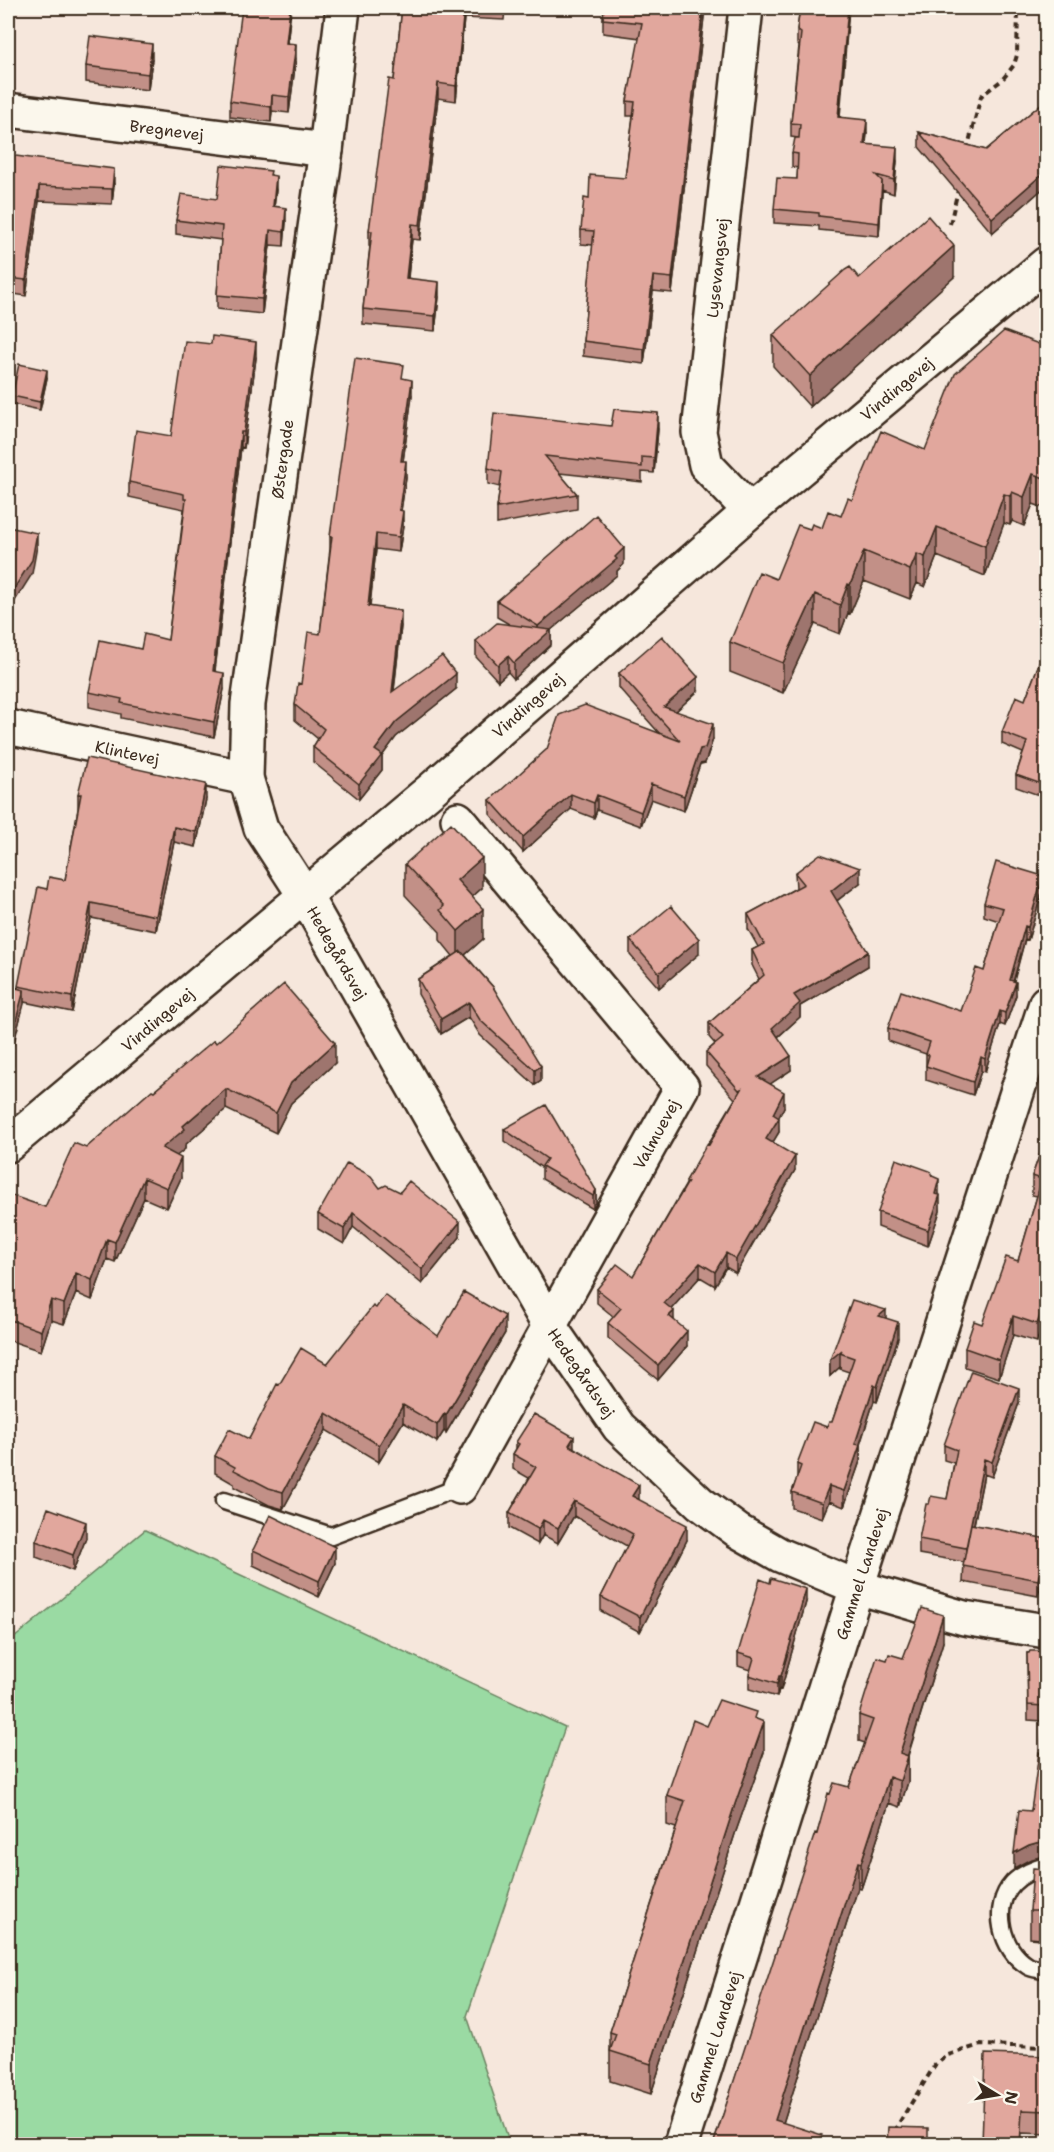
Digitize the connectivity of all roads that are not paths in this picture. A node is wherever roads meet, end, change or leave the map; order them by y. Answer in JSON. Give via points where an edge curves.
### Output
{"nodes":[{"id":1,"x":343,"y":8,"type":"edge"},
{"id":2,"x":746,"y":8,"type":"edge"},
{"id":3,"x":8,"y":110,"type":"edge"},
{"id":4,"x":326,"y":150,"type":"junction"},
{"id":5,"x":1047,"y":264,"type":"edge"},
{"id":6,"x":750,"y":511,"type":"junction"},
{"id":7,"x":8,"y":727,"type":"edge"},
{"id":8,"x":246,"y":778,"type":"junction"},
{"id":9,"x":458,"y":819,"type":"dead end"},
{"id":10,"x":305,"y":896,"type":"junction"},
{"id":11,"x":1047,"y":1003,"type":"edge"},
{"id":12,"x":8,"y":1145,"type":"edge"},
{"id":13,"x":550,"y":1327,"type":"junction"},
{"id":14,"x":460,"y":1487,"type":"joint"},
{"id":15,"x":224,"y":1501,"type":"dead end"},
{"id":16,"x":857,"y":1587,"type":"junction"},
{"id":17,"x":1047,"y":1631,"type":"edge"},
{"id":18,"x":1047,"y":1866,"type":"edge"},
{"id":19,"x":1047,"y":1971,"type":"edge"},
{"id":20,"x":681,"y":2145,"type":"edge"}],
"edges":[{"from":1,"to":4,"type":"street","name":"Østergade"},
{"from":2,"to":6,"type":"street","name":"Lysevangsvej","via":[[699,432],[706,465]]},
{"from":3,"to":4,"type":"street","name":"Bregnevej"},
{"from":4,"to":8,"type":"street","name":"Østergade","via":[[248,704]]},
{"from":5,"to":6,"type":"street","name":"Vindingevej"},
{"from":6,"to":10,"type":"street","name":"Vindingevej"},
{"from":7,"to":8,"type":"street","name":"Klintevej"},
{"from":8,"to":10,"type":"street","name":"Østergade","via":[[261,828]]},
{"from":9,"to":13,"type":"street","name":"Valmuevej","via":[[682,1087]]},
{"from":10,"to":12,"type":"street","name":"Vindingevej"},
{"from":10,"to":13,"type":"street","name":"Hedegårdsvej"},
{"from":11,"to":16,"type":"street","name":"Gammel Landevej"},
{"from":13,"to":14,"type":"street","name":"Valmuevej"},
{"from":13,"to":16,"type":"street","name":"Hedegårdsvej","via":[[619,1427],[700,1503],[780,1555]]},
{"from":14,"to":15,"type":"lane","via":[[331,1536]]},
{"from":16,"to":17,"type":"street","name":"Hedegårdsvej","via":[[964,1618]]},
{"from":16,"to":20,"type":"street","name":"Gammel Landevej"},
{"from":18,"to":19,"type":"lane","via":[[1031,1869],[1012,1884],[1002,1906],[1002,1929],[1011,1951],[1029,1967]]}]}
